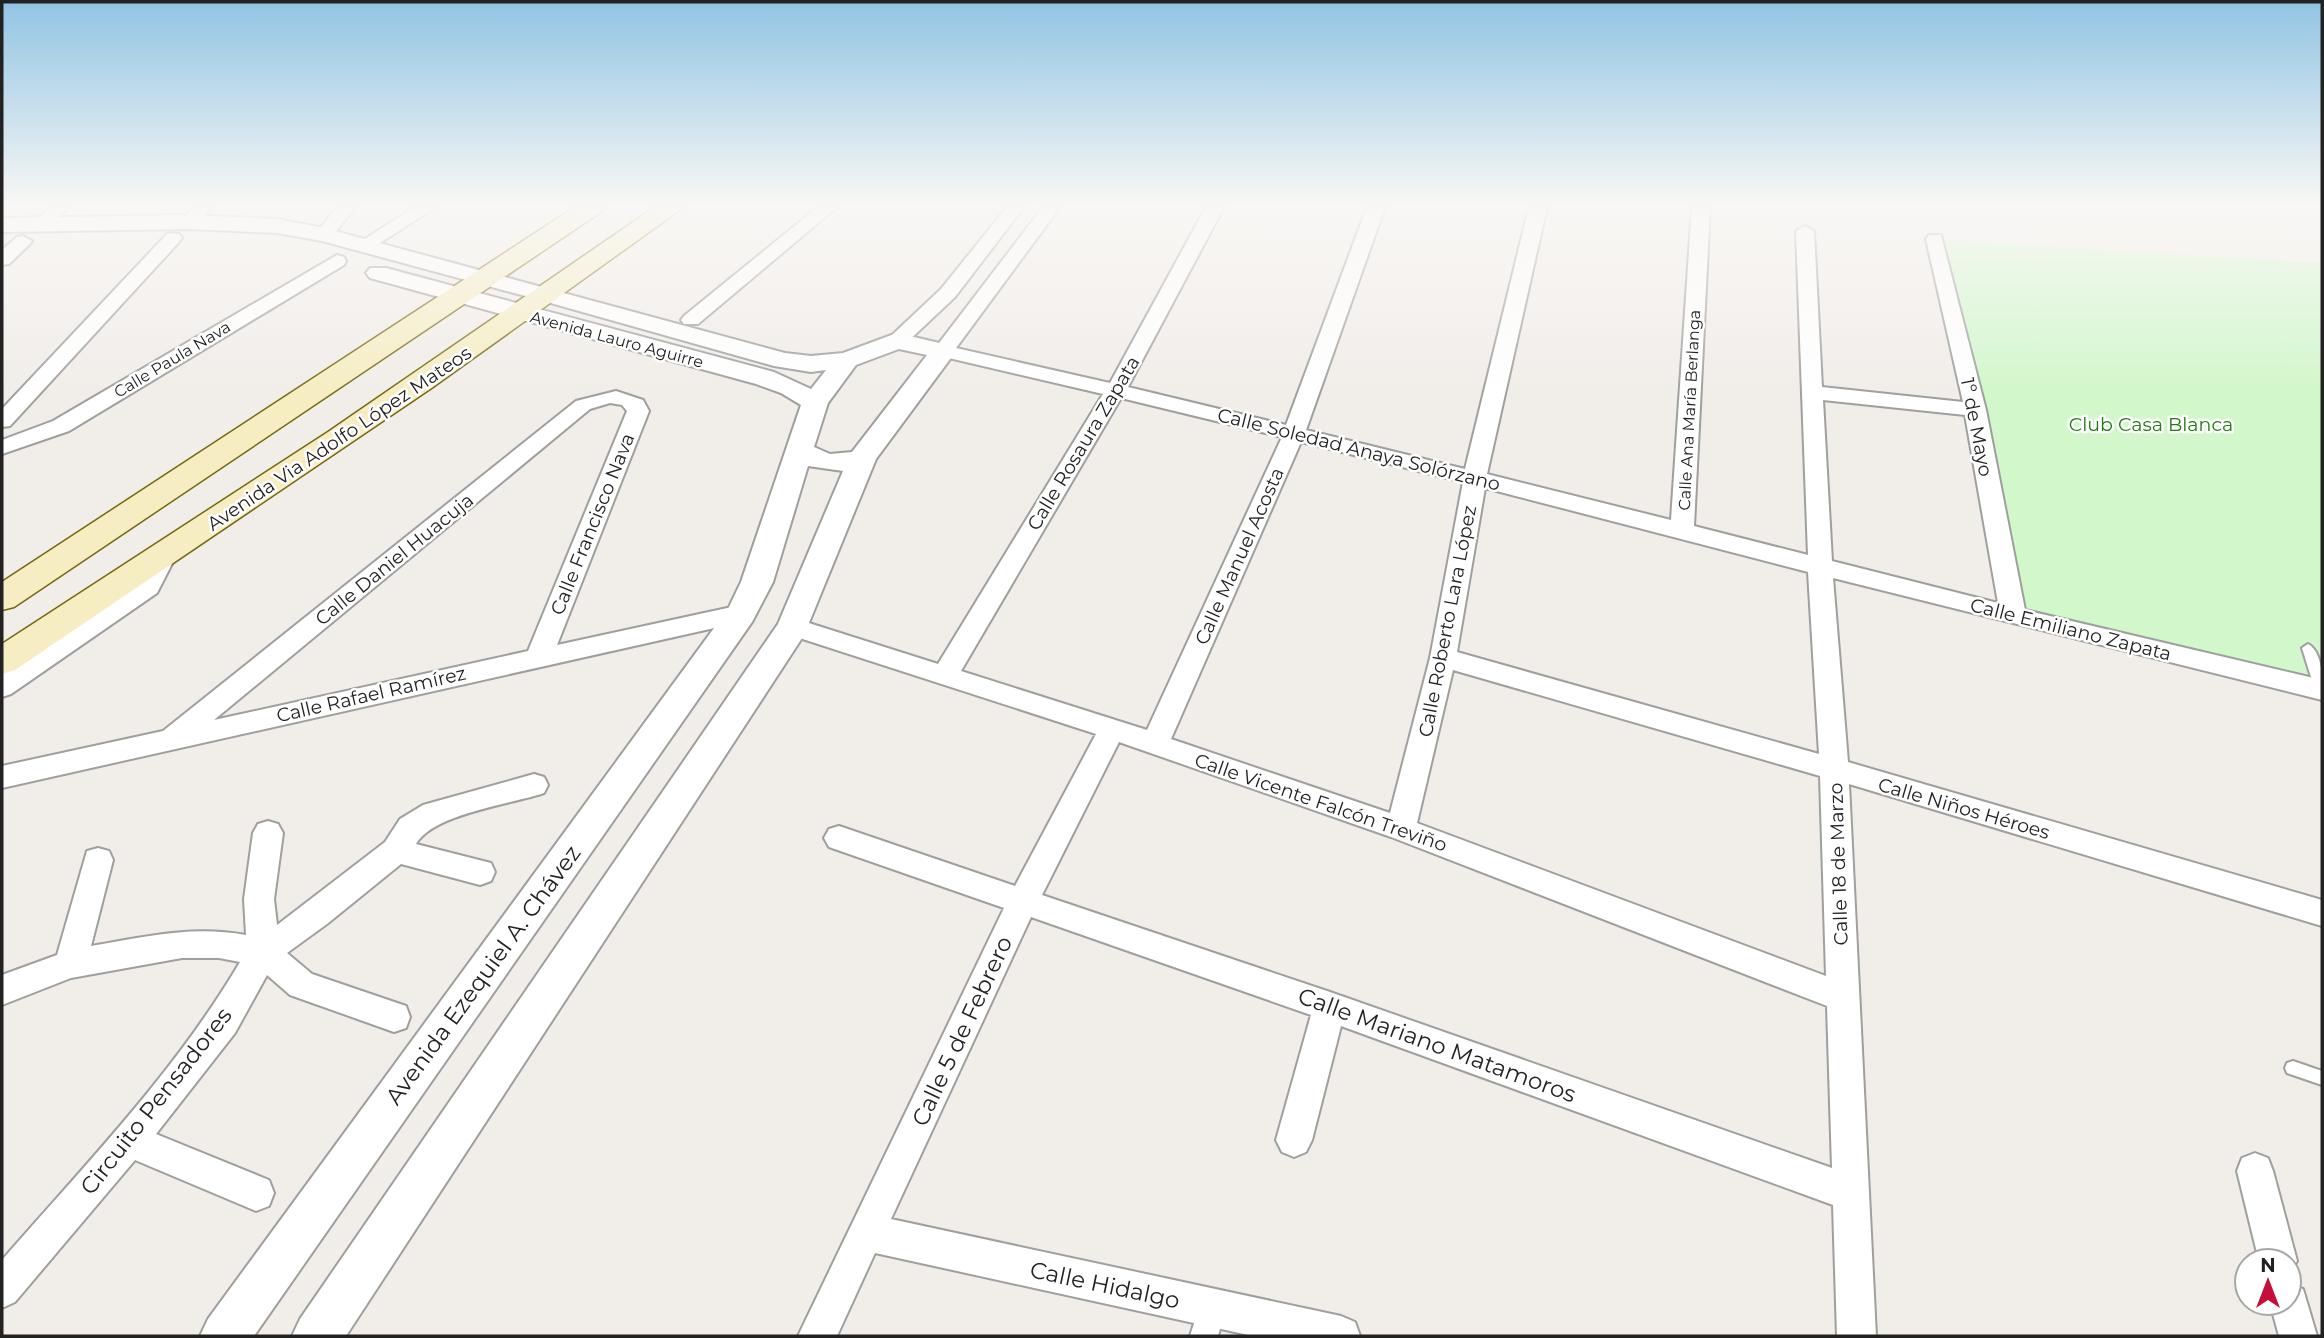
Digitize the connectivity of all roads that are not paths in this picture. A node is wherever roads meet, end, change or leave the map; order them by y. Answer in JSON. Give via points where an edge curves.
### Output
{"nodes":[{"id":1,"x":144,"y":269,"type":"edge"},
{"id":2,"x":323,"y":269,"type":"edge"},
{"id":3,"x":365,"y":269,"type":"edge"},
{"id":4,"x":452,"y":269,"type":"edge"},
{"id":5,"x":498,"y":269,"type":"edge"},
{"id":6,"x":585,"y":269,"type":"edge"},
{"id":7,"x":753,"y":269,"type":"edge"},
{"id":8,"x":967,"y":269,"type":"edge"},
{"id":9,"x":1005,"y":269,"type":"edge"},
{"id":10,"x":1181,"y":269,"type":"edge"},
{"id":11,"x":1353,"y":269,"type":"edge"},
{"id":12,"x":1523,"y":269,"type":"edge"},
{"id":13,"x":1697,"y":269,"type":"edge"},
{"id":14,"x":1807,"y":269,"type":"edge"},
{"id":15,"x":1942,"y":269,"type":"edge"},
{"id":16,"x":485,"y":278,"type":"junction"},
{"id":17,"x":549,"y":295,"type":"junction"},
{"id":18,"x":458,"y":297,"type":"junction"},
{"id":19,"x":522,"y":314,"type":"junction"},
{"id":20,"x":691,"y":320,"type":"dead end"},
{"id":21,"x":898,"y":341,"type":"junction"},
{"id":22,"x":943,"y":351,"type":"junction"},
{"id":23,"x":847,"y":360,"type":"junction"},
{"id":24,"x":1116,"y":389,"type":"junction"},
{"id":25,"x":1812,"y":392,"type":"junction"},
{"id":26,"x":624,"y":396,"type":"joint"},
{"id":27,"x":815,"y":402,"type":"junction"},
{"id":28,"x":1975,"y":410,"type":"junction"},
{"id":29,"x":2,"y":421,"type":"edge"},
{"id":30,"x":1294,"y":434,"type":"junction"},
{"id":31,"x":2,"y":447,"type":"edge"},
{"id":32,"x":801,"y":451,"type":"junction"},
{"id":33,"x":862,"y":458,"type":"junction"},
{"id":34,"x":1475,"y":478,"type":"junction"},
{"id":35,"x":1682,"y":529,"type":"junction"},
{"id":36,"x":164,"y":556,"type":"junction"},
{"id":37,"x":1819,"y":565,"type":"junction"},
{"id":38,"x":2,"y":598,"type":"edge"},
{"id":39,"x":741,"y":614,"type":"junction"},
{"id":40,"x":2012,"y":615,"type":"junction"},
{"id":41,"x":793,"y":627,"type":"junction"},
{"id":42,"x":2308,"y":648,"type":"dead end"},
{"id":43,"x":539,"y":657,"type":"junction"},
{"id":44,"x":1443,"y":659,"type":"junction"},
{"id":45,"x":2,"y":661,"type":"edge"},
{"id":46,"x":945,"y":675,"type":"junction"},
{"id":47,"x":2,"y":687,"type":"edge"},
{"id":48,"x":2322,"y":690,"type":"edge"},
{"id":49,"x":1112,"y":729,"type":"junction"},
{"id":50,"x":172,"y":739,"type":"junction"},
{"id":51,"x":1155,"y":744,"type":"junction"},
{"id":52,"x":1834,"y":769,"type":"junction"},
{"id":53,"x":2,"y":777,"type":"edge"},
{"id":54,"x":534,"y":785,"type":"dead end"},
{"id":55,"x":1401,"y":829,"type":"junction"},
{"id":56,"x":268,"y":833,"type":"dead end"},
{"id":57,"x":839,"y":838,"type":"dead end"},
{"id":58,"x":396,"y":851,"type":"junction"},
{"id":59,"x":98,"y":860,"type":"dead end"},
{"id":60,"x":480,"y":872,"type":"dead end"},
{"id":61,"x":1023,"y":901,"type":"junction"},
{"id":62,"x":2322,"y":913,"type":"edge"},
{"id":63,"x":263,"y":952,"type":"junction"},
{"id":64,"x":71,"y":964,"type":"junction"},
{"id":65,"x":2,"y":990,"type":"edge"},
{"id":66,"x":1843,"y":997,"type":"junction"},
{"id":67,"x":1330,"y":1007,"type":"junction"},
{"id":68,"x":394,"y":1017,"type":"dead end"},
{"id":69,"x":2293,"y":1068,"type":"dead end"},
{"id":70,"x":2322,"y":1078,"type":"edge"},
{"id":71,"x":129,"y":1140,"type":"junction"},
{"id":72,"x":1294,"y":1140,"type":"dead end"},
{"id":73,"x":2255,"y":1171,"type":"dead end"},
{"id":74,"x":256,"y":1193,"type":"dead end"},
{"id":75,"x":1850,"y":1193,"type":"junction"},
{"id":76,"x":867,"y":1233,"type":"junction"},
{"id":77,"x":2274,"y":1247,"type":"edge"},
{"id":78,"x":2,"y":1289,"type":"edge"},
{"id":79,"x":2293,"y":1317,"type":"edge"},
{"id":80,"x":1208,"y":1322,"type":"edge"},
{"id":81,"x":225,"y":1336,"type":"edge"},
{"id":82,"x":317,"y":1336,"type":"edge"},
{"id":83,"x":817,"y":1336,"type":"edge"},
{"id":84,"x":1341,"y":1336,"type":"edge"},
{"id":85,"x":1856,"y":1336,"type":"edge"},
{"id":86,"x":2298,"y":1336,"type":"edge"}],
"edges":[{"from":1,"to":29,"type":"street"},
{"from":2,"to":31,"type":"street","name":"Calle Paula Nava","via":[[61,426]]},
{"from":3,"to":18,"type":"street","name":"Avenida Lauro Aguirre"},
{"from":4,"to":16,"type":"street","name":"Avenida Lauro Aguirre"},
{"from":5,"to":16,"type":"main road"},
{"from":6,"to":17,"type":"main road","name":"Avenida Via Adolfo López Mateos"},
{"from":7,"to":20,"type":"street"},
{"from":8,"to":21,"type":"street"},
{"from":9,"to":22,"type":"street"},
{"from":10,"to":24,"type":"street","name":"Calle Rosaura Zapata"},
{"from":11,"to":30,"type":"street","name":"Calle Manuel Acosta"},
{"from":12,"to":34,"type":"street","name":"Calle Roberto Lara López"},
{"from":13,"to":35,"type":"street","name":"Calle Ana María Berlanga"},
{"from":14,"to":25,"type":"street","name":"Calle 18 de Marzo"},
{"from":15,"to":28,"type":"street","name":"1º de Mayo"},
{"from":16,"to":17,"type":"street","name":"Avenida Lauro Aguirre"},
{"from":16,"to":18,"type":"main road"},
{"from":17,"to":19,"type":"main road","name":"Avenida Via Adolfo López Mateos"},
{"from":17,"to":23,"type":"street","name":"Avenida Lauro Aguirre","via":[[783,361]]},
{"from":18,"to":19,"type":"street","name":"Avenida Lauro Aguirre"},
{"from":18,"to":38,"type":"main road"},
{"from":19,"to":27,"type":"street","name":"Avenida Lauro Aguirre","via":[[765,378]]},
{"from":19,"to":36,"type":"main road","name":"Avenida Via Adolfo López Mateos"},
{"from":21,"to":22,"type":"street","name":"Calle Soledad Anaya Solórzano"},
{"from":21,"to":23,"type":"street","name":"Avenida Lauro Aguirre"},
{"from":22,"to":24,"type":"street","name":"Calle Soledad Anaya Solórzano"},
{"from":22,"to":33,"type":"street"},
{"from":23,"to":27,"type":"street"},
{"from":24,"to":30,"type":"street","name":"Calle Soledad Anaya Solórzano"},
{"from":24,"to":46,"type":"street","name":"Calle Rosaura Zapata"},
{"from":25,"to":28,"type":"street"},
{"from":25,"to":37,"type":"street","name":"Calle 18 de Marzo"},
{"from":26,"to":43,"type":"street","name":"Calle Francisco Nava","via":[[638,411]]},
{"from":26,"to":50,"type":"street","name":"Calle Daniel Huacuja","via":[[602,397],[583,405]]},
{"from":27,"to":32,"type":"street","name":"Avenida Ezequiel A. Chávez"},
{"from":28,"to":40,"type":"street","name":"1º de Mayo"},
{"from":30,"to":34,"type":"street","name":"Calle Soledad Anaya Solórzano"},
{"from":30,"to":51,"type":"street","name":"Calle Manuel Acosta"},
{"from":32,"to":33,"type":"street","via":[[827,463]]},
{"from":32,"to":39,"type":"street","name":"Avenida Ezequiel A. Chávez","via":[[757,582]]},
{"from":33,"to":41,"type":"street"},
{"from":34,"to":35,"type":"street","name":"Calle Soledad Anaya Solórzano"},
{"from":34,"to":44,"type":"street","name":"Calle Roberto Lara López"},
{"from":35,"to":37,"type":"street","name":"Calle Soledad Anaya Solórzano"},
{"from":36,"to":45,"type":"main road","name":"Avenida Via Adolfo López Mateos"},
{"from":36,"to":47,"type":"street","via":[[148,587]]},
{"from":37,"to":40,"type":"street","name":"Calle Emiliano Zapata"},
{"from":37,"to":52,"type":"street","name":"Calle 18 de Marzo"},
{"from":39,"to":43,"type":"street","name":"Calle Rafael Ramírez"},
{"from":39,"to":81,"type":"street","name":"Avenida Ezequiel A. Chávez"},
{"from":40,"to":48,"type":"street","name":"Calle Emiliano Zapata"},
{"from":41,"to":46,"type":"street","name":"Calle Vicente Falcón Treviño"},
{"from":41,"to":82,"type":"street"},
{"from":42,"to":48,"type":"lane"},
{"from":43,"to":50,"type":"street","name":"Calle Rafael Ramírez"},
{"from":44,"to":52,"type":"street","name":"Calle Niños Héroes"},
{"from":44,"to":55,"type":"street","name":"Calle Roberto Lara López"},
{"from":46,"to":49,"type":"street","name":"Calle Vicente Falcón Treviño"},
{"from":49,"to":51,"type":"street","name":"Calle Vicente Falcón Treviño"},
{"from":49,"to":61,"type":"street","name":"Calle 5 de Febrero"},
{"from":50,"to":53,"type":"street","name":"Calle Rafael Ramírez"},
{"from":51,"to":55,"type":"street","name":"Calle Vicente Falcón Treviño"},
{"from":52,"to":62,"type":"street","name":"Calle Niños Héroes"},
{"from":52,"to":66,"type":"street","name":"Calle 18 de Marzo"},
{"from":54,"to":58,"type":"street","via":[[433,813],[410,827]]},
{"from":55,"to":66,"type":"street","name":"Calle Vicente Falcón Treviño"},
{"from":56,"to":63,"type":"street","via":[[259,899]]},
{"from":57,"to":61,"type":"street","name":"Calle Mariano Matamoros"},
{"from":58,"to":60,"type":"street"},
{"from":58,"to":63,"type":"street"},
{"from":59,"to":64,"type":"street"},
{"from":61,"to":67,"type":"street","name":"Calle Mariano Matamoros"},
{"from":61,"to":76,"type":"street","name":"Calle 5 de Febrero"},
{"from":63,"to":64,"type":"street","via":[[219,944],[182,944]]},
{"from":63,"to":68,"type":"street","via":[[301,985]]},
{"from":63,"to":71,"type":"street","name":"Circuito Pensadores","via":[[223,1022]]},
{"from":64,"to":65,"type":"street"},
{"from":66,"to":75,"type":"street","name":"Calle 18 de Marzo"},
{"from":67,"to":72,"type":"street"},
{"from":67,"to":75,"type":"street","name":"Calle Mariano Matamoros"},
{"from":69,"to":70,"type":"lane"},
{"from":71,"to":74,"type":"street"},
{"from":71,"to":78,"type":"street","name":"Circuito Pensadores"},
{"from":73,"to":77,"type":"street"},
{"from":75,"to":85,"type":"street","name":"Calle 18 de Marzo"},
{"from":76,"to":80,"type":"street","name":"Calle Hidalgo"},
{"from":76,"to":83,"type":"street","name":"Calle 5 de Febrero"},
{"from":79,"to":86,"type":"street"},
{"from":80,"to":84,"type":"street","name":"Calle Hidalgo"}]}
